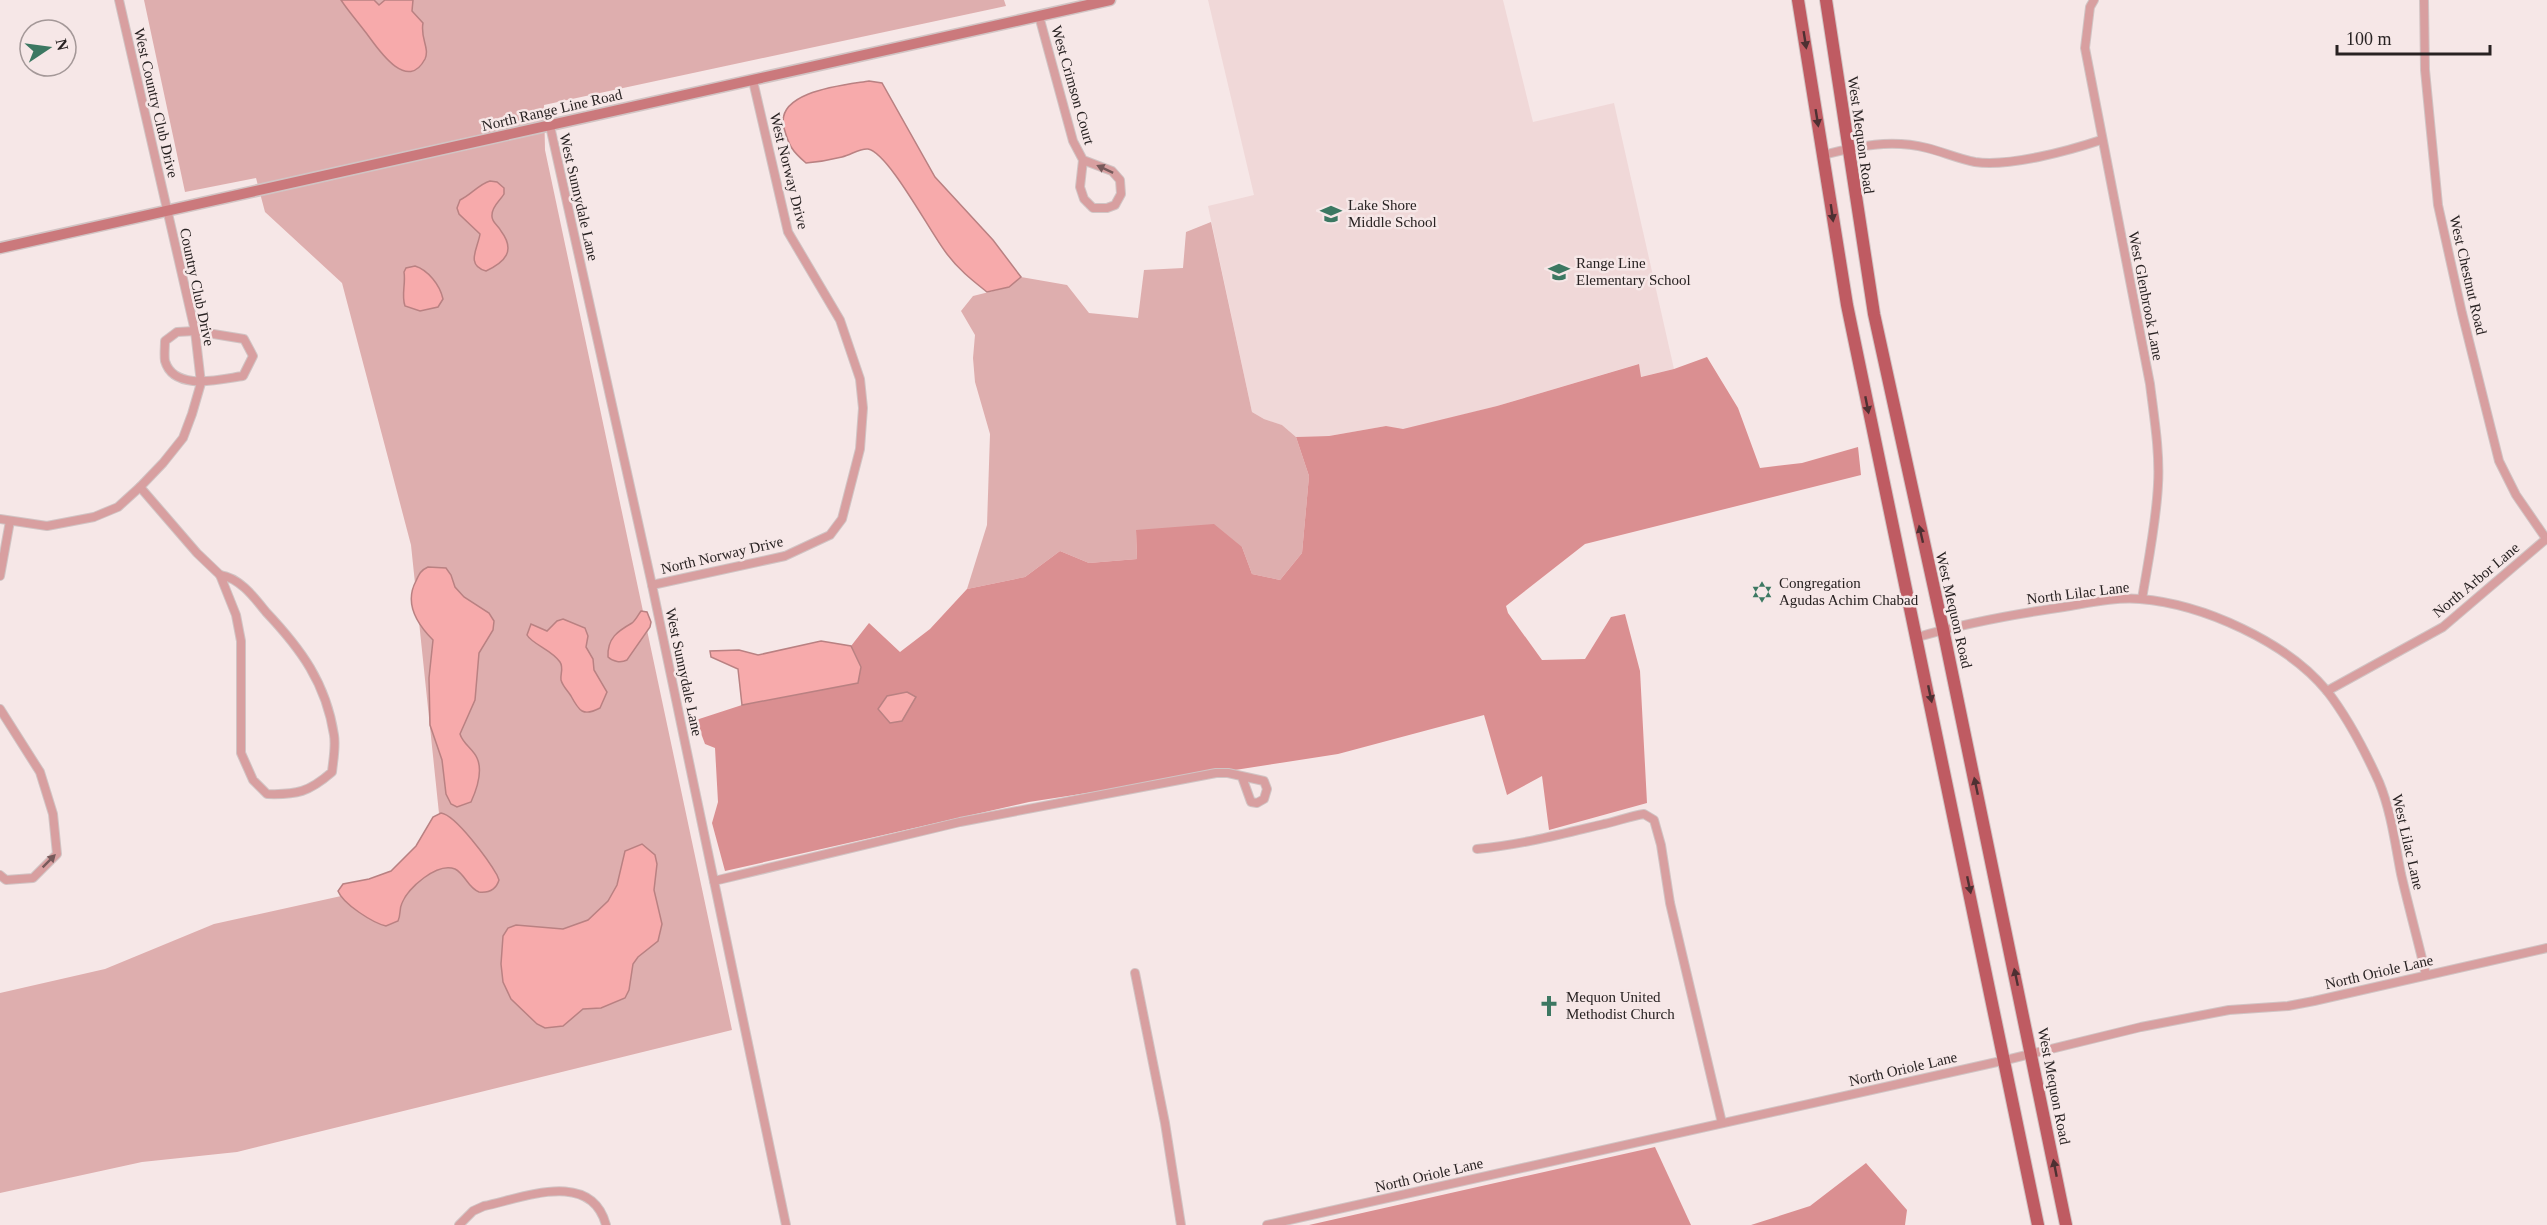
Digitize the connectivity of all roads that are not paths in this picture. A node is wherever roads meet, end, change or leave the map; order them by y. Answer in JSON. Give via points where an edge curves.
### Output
{"nodes":[{"id":1,"x":119,"y":0,"type":"edge"},
{"id":2,"x":1110,"y":0,"type":"edge"},
{"id":3,"x":1798,"y":0,"type":"edge"},
{"id":4,"x":1826,"y":0,"type":"edge"},
{"id":5,"x":2094,"y":0,"type":"edge"},
{"id":6,"x":2424,"y":0,"type":"edge"},
{"id":7,"x":1039,"y":16,"type":"junction"},
{"id":8,"x":753,"y":81,"type":"junction"},
{"id":9,"x":549,"y":126,"type":"junction"},
{"id":10,"x":2101,"y":140,"type":"junction"},
{"id":11,"x":1848,"y":149,"type":"junction"},
{"id":12,"x":1823,"y":155,"type":"junction"},
{"id":13,"x":1083,"y":160,"type":"junction"},
{"id":14,"x":167,"y":211,"type":"junction"},
{"id":15,"x":0,"y":248,"type":"edge"},
{"id":16,"x":195,"y":331,"type":"junction"},
{"id":17,"x":201,"y":383,"type":"junction"},
{"id":18,"x":140,"y":487,"type":"junction"},
{"id":19,"x":0,"y":519,"type":"edge"},
{"id":20,"x":10,"y":521,"type":"junction"},
{"id":21,"x":830,"y":535,"type":"joint"},
{"id":22,"x":2546,"y":540,"type":"edge"},
{"id":23,"x":220,"y":575,"type":"junction"},
{"id":24,"x":0,"y":576,"type":"edge"},
{"id":25,"x":652,"y":585,"type":"junction"},
{"id":26,"x":2142,"y":599,"type":"junction"},
{"id":27,"x":1943,"y":630,"type":"junction"},
{"id":28,"x":1918,"y":637,"type":"junction"},
{"id":29,"x":2327,"y":691,"type":"junction"},
{"id":30,"x":0,"y":709,"type":"edge"},
{"id":31,"x":1242,"y":777,"type":"dead end"},
{"id":32,"x":1477,"y":849,"type":"dead end"},
{"id":33,"x":0,"y":875,"type":"edge"},
{"id":34,"x":714,"y":882,"type":"junction"},
{"id":35,"x":2547,"y":948,"type":"edge"},
{"id":36,"x":1135,"y":973,"type":"dead end"},
{"id":37,"x":2426,"y":975,"type":"junction"},
{"id":38,"x":2032,"y":1052,"type":"junction"},
{"id":39,"x":2006,"y":1060,"type":"junction"},
{"id":40,"x":1722,"y":1123,"type":"junction"},
{"id":41,"x":459,"y":1225,"type":"edge"},
{"id":42,"x":606,"y":1225,"type":"edge"},
{"id":43,"x":786,"y":1225,"type":"edge"},
{"id":44,"x":1181,"y":1225,"type":"edge"},
{"id":45,"x":1267,"y":1225,"type":"edge"},
{"id":46,"x":2038,"y":1225,"type":"edge"},
{"id":47,"x":2066,"y":1225,"type":"edge"}],
"edges":[{"from":1,"to":14,"type":"street","name":"West Country Club Drive"},
{"from":2,"to":7,"type":"street","name":"North Range Line Road"},
{"from":3,"to":12,"type":"main road","one_way":true},
{"from":4,"to":11,"type":"main road","name":"West Mequon Road"},
{"from":5,"to":10,"type":"street","name":"West Glenbrook Lane","via":[[2085,48]]},
{"from":6,"to":22,"type":"street","name":"West Chestnut Road","via":[[2425,70],[2438,205],[2462,313],[2499,461]]},
{"from":7,"to":8,"type":"street","name":"North Range Line Road"},
{"from":7,"to":13,"type":"street","name":"West Crimson Court","via":[[1073,141]]},
{"from":8,"to":9,"type":"street","name":"North Range Line Road"},
{"from":8,"to":21,"type":"street","name":"West Norway Drive","via":[[788,232],[840,320],[860,379],[860,449],[842,519]]},
{"from":9,"to":14,"type":"street","name":"North Range Line Road"},
{"from":9,"to":25,"type":"street","name":"West Sunnydale Lane"},
{"from":10,"to":11,"type":"street","via":[[2064,152],[1996,162],[1977,162],[1895,144]]},
{"from":10,"to":26,"type":"street","name":"West Glenbrook Lane","via":[[2154,418],[2158,490]]},
{"from":11,"to":12,"type":"street"},
{"from":27,"to":11,"type":"main road","name":"West Mequon Road","one_way":true,"via":[[1874,314]]},
{"from":12,"to":28,"type":"main road","one_way":true,"via":[[1847,305]]},
{"from":13,"to":13,"type":"street","name":"West Crimson Court","one_way":true,"via":[[1080,187],[1084,199],[1093,208],[1115,205],[1121,194],[1120,180],[1112,171]]},
{"from":14,"to":15,"type":"street","name":"North Range Line Road"},
{"from":14,"to":16,"type":"street","name":"Country Club Drive"},
{"from":16,"to":17,"type":"street","name":"Country Club Drive"},
{"from":16,"to":17,"type":"street","via":[[177,332],[165,341],[165,362],[176,376]]},
{"from":16,"to":17,"type":"street","via":[[244,339],[253,356],[243,376]]},
{"from":17,"to":18,"type":"street","name":"Country Club Drive","via":[[183,438]]},
{"from":18,"to":20,"type":"street","name":"Country Club Drive","via":[[118,507],[94,517],[47,526]]},
{"from":18,"to":23,"type":"street"},
{"from":19,"to":20,"type":"street","name":"Country Club Drive"},
{"from":20,"to":24,"type":"street"},
{"from":21,"to":25,"type":"street","name":"North Norway Drive","via":[[785,556]]},
{"from":22,"to":29,"type":"street","name":"North Arbor Lane","via":[[2443,627]]},
{"from":23,"to":23,"type":"street","via":[[236,615],[241,641],[241,753],[253,780],[267,794],[291,795],[315,787],[332,772],[334,737],[321,686],[296,643],[253,596],[229,576]]},
{"from":25,"to":34,"type":"street","name":"West Sunnydale Lane"},
{"from":26,"to":27,"type":"street","name":"North Lilac Lane","via":[[2065,606]]},
{"from":26,"to":29,"type":"street","name":"North Lilac Lane","via":[[2206,612],[2252,632],[2296,662]]},
{"from":27,"to":28,"type":"street","name":"North Lilac Lane"},
{"from":38,"to":27,"type":"main road","name":"West Mequon Road","one_way":true},
{"from":28,"to":39,"type":"main road","one_way":true},
{"from":29,"to":37,"type":"street","name":"West Lilac Lane","via":[[2380,783]]},
{"from":33,"to":30,"type":"street","one_way":true,"via":[[6,880],[33,878],[57,855],[53,814],[40,772]]},
{"from":31,"to":34,"type":"street","via":[[1216,773],[960,822]]},
{"from":32,"to":40,"type":"street","via":[[1518,845],[1644,814],[1654,820]]},
{"from":34,"to":43,"type":"street","name":"West Sunnydale Lane"},
{"from":35,"to":37,"type":"street","name":"North Oriole Lane"},
{"from":36,"to":44,"type":"street"},
{"from":37,"to":38,"type":"street","name":"North Oriole Lane","via":[[2288,1006],[2229,1010]]},
{"from":38,"to":39,"type":"street","name":"North Oriole Lane"},
{"from":47,"to":38,"type":"main road","name":"West Mequon Road","one_way":true},
{"from":39,"to":40,"type":"street","name":"North Oriole Lane"},
{"from":39,"to":46,"type":"main road"},
{"from":40,"to":45,"type":"street","name":"North Oriole Lane"},
{"from":41,"to":42,"type":"street","via":[[484,1206],[564,1190],[592,1201],[602,1212]]}]}
